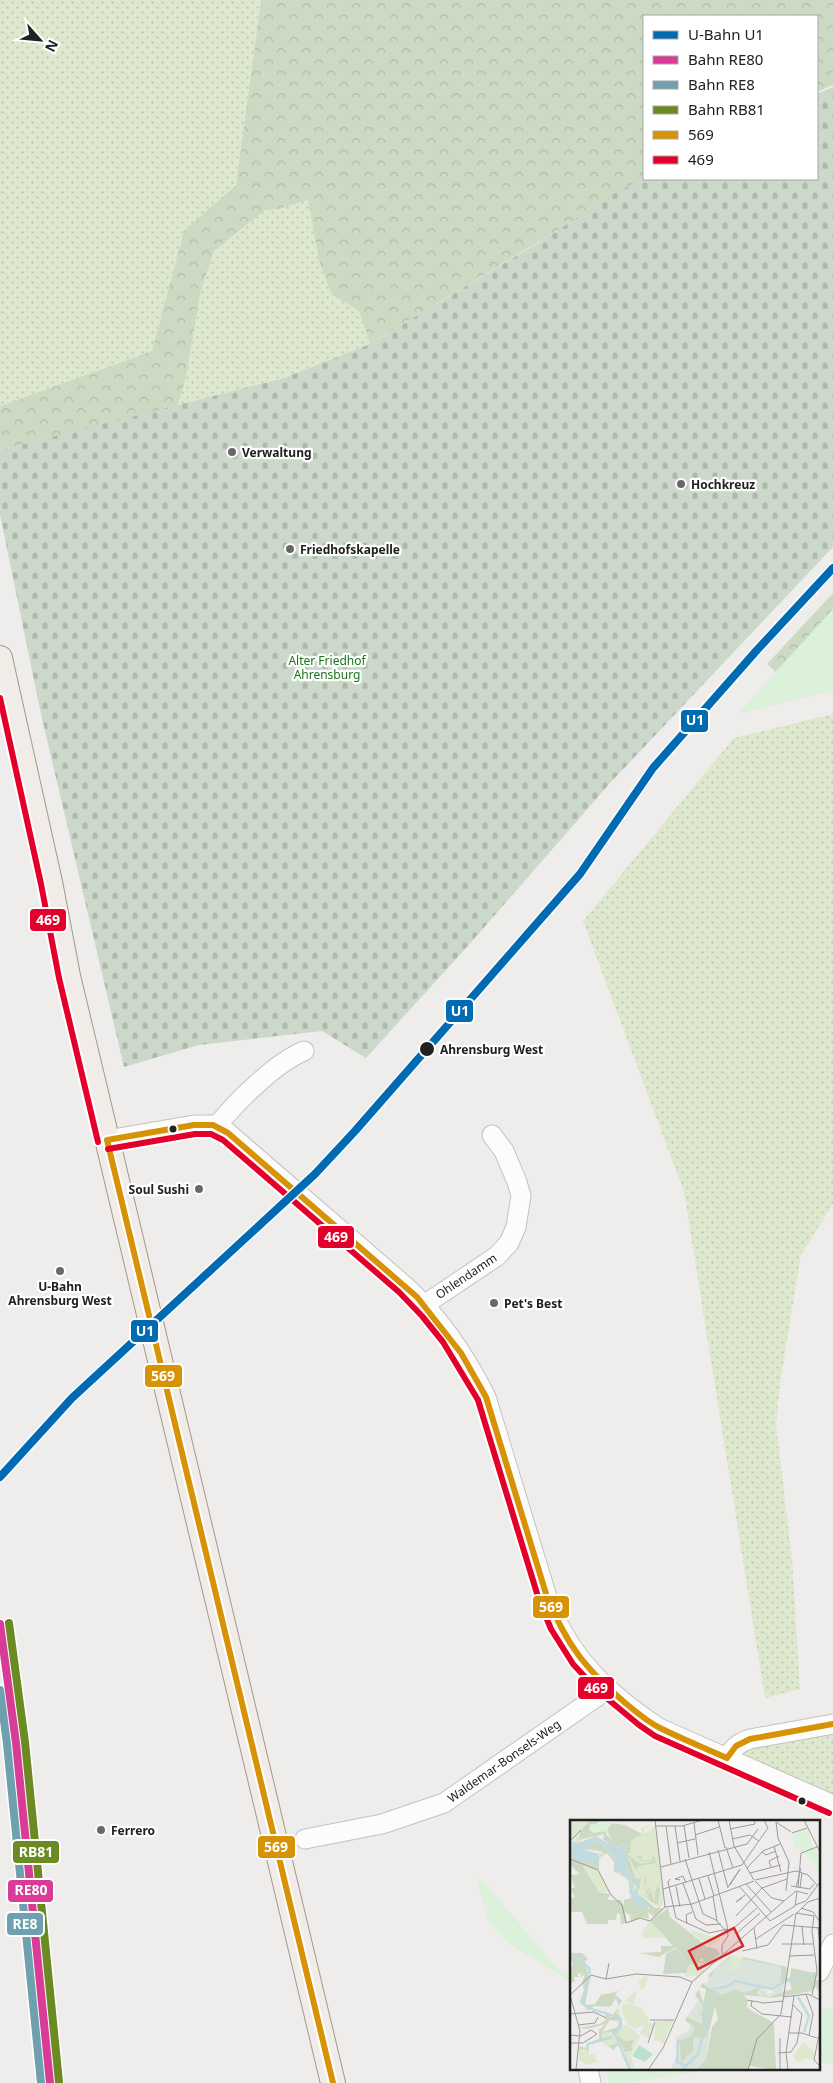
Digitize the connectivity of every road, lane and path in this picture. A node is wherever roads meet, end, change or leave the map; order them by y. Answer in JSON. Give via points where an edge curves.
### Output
{"nodes":[{"id":1,"x":0,"y":658,"type":"edge"},
{"id":2,"x":304,"y":1050,"type":"dead end"},
{"id":3,"x":216,"y":1127,"type":"junction"},
{"id":4,"x":492,"y":1135,"type":"dead end"},
{"id":5,"x":108,"y":1140,"type":"junction"},
{"id":6,"x":424,"y":1305,"type":"junction"},
{"id":7,"x":608,"y":1689,"type":"junction"},
{"id":8,"x":833,"y":1724,"type":"edge"},
{"id":9,"x":727,"y":1758,"type":"junction"},
{"id":10,"x":833,"y":1805,"type":"edge"},
{"id":11,"x":305,"y":1839,"type":"dead end"},
{"id":12,"x":833,"y":1944,"type":"edge"},
{"id":13,"x":820,"y":1970,"type":"edge"},
{"id":14,"x":588,"y":2070,"type":"edge"},
{"id":15,"x":333,"y":2083,"type":"edge"},
{"id":16,"x":591,"y":2083,"type":"edge"}],
"edges":[{"from":1,"to":5,"type":"main road","via":[[68,976]]},
{"from":2,"to":3,"type":"street","via":[[290,1056],[228,1111]]},
{"from":3,"to":5,"type":"street","via":[[194,1125]]},
{"from":3,"to":6,"type":"street","via":[[228,1133]]},
{"from":4,"to":6,"type":"street","name":"Ohlendamm","via":[[504,1150],[521,1196],[516,1227],[509,1243],[497,1256]]},
{"from":5,"to":15,"type":"main road"},
{"from":6,"to":7,"type":"street","via":[[462,1353],[486,1397],[537,1565],[560,1628],[580,1659]]},
{"from":7,"to":9,"type":"street","via":[[659,1728]]},
{"from":7,"to":11,"type":"street","name":"Waldemar-Bonsels-Weg","via":[[444,1803],[382,1824]]},
{"from":8,"to":9,"type":"street","via":[[741,1742]]},
{"from":9,"to":10,"type":"street"},
{"from":12,"to":13,"type":"street"},
{"from":14,"to":16,"type":"street"}]}
